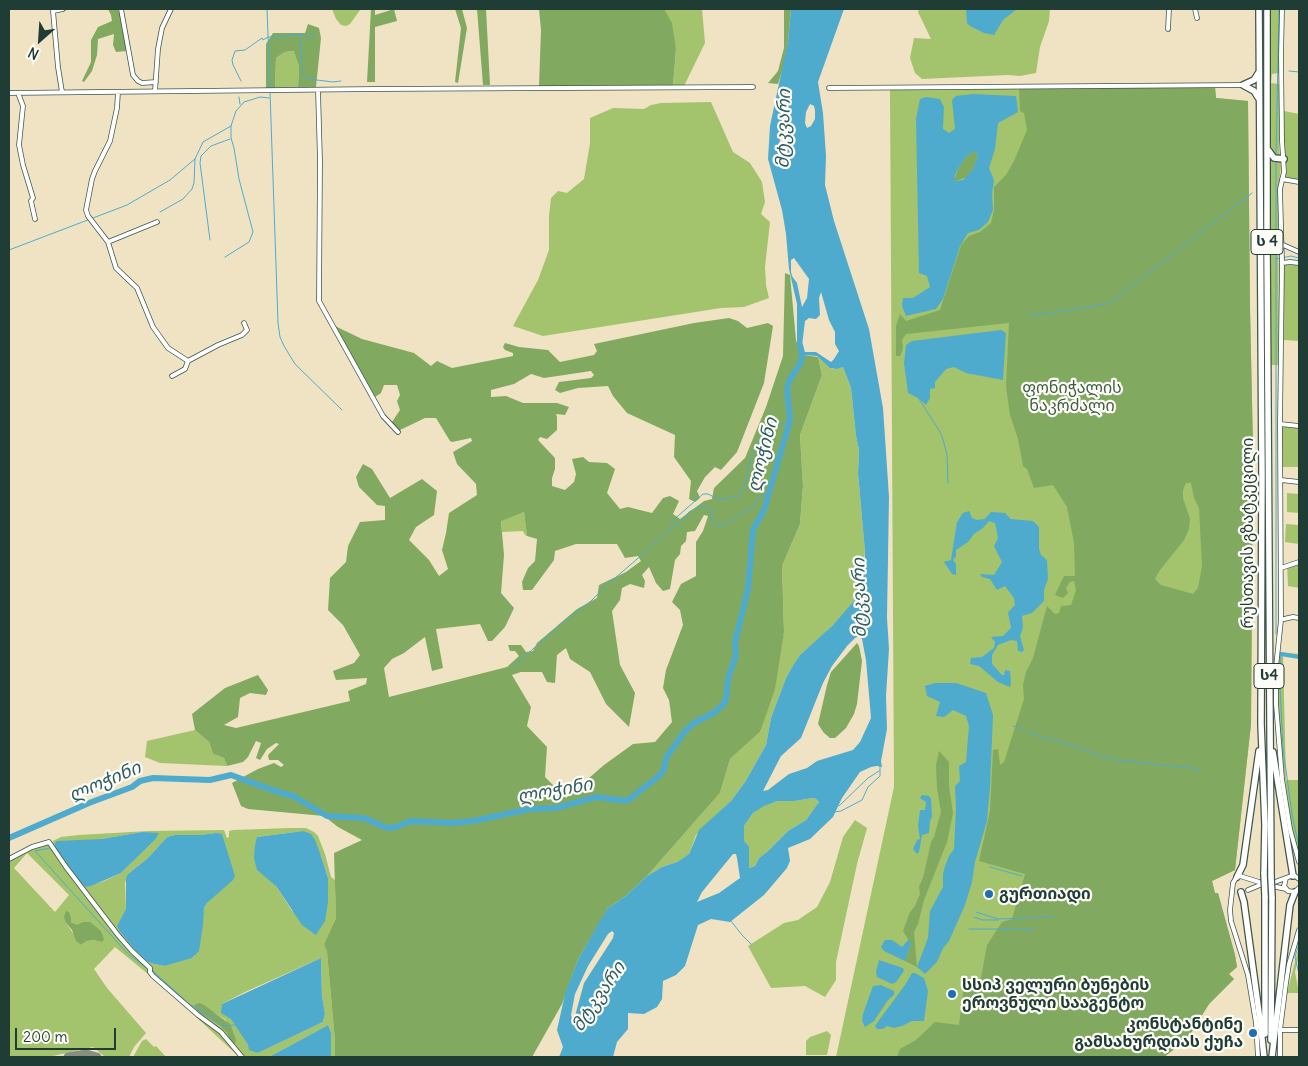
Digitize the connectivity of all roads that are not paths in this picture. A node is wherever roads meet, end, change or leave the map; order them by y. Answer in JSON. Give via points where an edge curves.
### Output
{"nodes":[{"id":1,"x":63,"y":9,"type":"edge"},
{"id":2,"x":121,"y":9,"type":"edge"},
{"id":3,"x":171,"y":9,"type":"edge"},
{"id":4,"x":1169,"y":9,"type":"edge"},
{"id":5,"x":1196,"y":9,"type":"edge"},
{"id":6,"x":1259,"y":9,"type":"edge"},
{"id":7,"x":1267,"y":9,"type":"edge"},
{"id":8,"x":1282,"y":9,"type":"edge"},
{"id":9,"x":1196,"y":18,"type":"dead end"},
{"id":10,"x":1168,"y":29,"type":"dead end"},
{"id":11,"x":1259,"y":72,"type":"junction"},
{"id":12,"x":156,"y":82,"type":"junction"},
{"id":13,"x":1243,"y":85,"type":"junction"},
{"id":14,"x":753,"y":87,"type":"dead end"},
{"id":15,"x":829,"y":88,"type":"dead end"},
{"id":16,"x":318,"y":90,"type":"junction"},
{"id":17,"x":156,"y":91,"type":"junction"},
{"id":18,"x":62,"y":92,"type":"junction"},
{"id":19,"x":118,"y":92,"type":"junction"},
{"id":20,"x":9,"y":93,"type":"edge"},
{"id":21,"x":18,"y":93,"type":"junction"},
{"id":22,"x":1260,"y":100,"type":"junction"},
{"id":23,"x":1268,"y":149,"type":"junction"},
{"id":24,"x":1280,"y":158,"type":"junction"},
{"id":25,"x":1268,"y":166,"type":"junction"},
{"id":26,"x":1282,"y":179,"type":"junction"},
{"id":27,"x":1299,"y":182,"type":"edge"},
{"id":28,"x":34,"y":219,"type":"dead end"},
{"id":29,"x":157,"y":222,"type":"dead end"},
{"id":30,"x":108,"y":242,"type":"junction"},
{"id":31,"x":1281,"y":244,"type":"junction"},
{"id":32,"x":1299,"y":252,"type":"edge"},
{"id":33,"x":1282,"y":262,"type":"junction"},
{"id":34,"x":1299,"y":263,"type":"edge"},
{"id":35,"x":244,"y":323,"type":"dead end"},
{"id":36,"x":188,"y":361,"type":"junction"},
{"id":37,"x":172,"y":376,"type":"dead end"},
{"id":38,"x":1280,"y":424,"type":"junction"},
{"id":39,"x":1299,"y":426,"type":"edge"},
{"id":40,"x":398,"y":432,"type":"dead end"},
{"id":41,"x":1266,"y":476,"type":"junction"},
{"id":42,"x":1281,"y":480,"type":"junction"},
{"id":43,"x":1299,"y":482,"type":"edge"},
{"id":44,"x":1299,"y":562,"type":"edge"},
{"id":45,"x":1281,"y":568,"type":"junction"},
{"id":46,"x":1299,"y":618,"type":"edge"},
{"id":47,"x":1284,"y":619,"type":"dead end"},
{"id":48,"x":1269,"y":722,"type":"junction"},
{"id":49,"x":1261,"y":724,"type":"junction"},
{"id":50,"x":9,"y":859,"type":"edge"},
{"id":51,"x":1299,"y":862,"type":"edge"},
{"id":52,"x":1297,"y":876,"type":"edge"},
{"id":53,"x":1237,"y":877,"type":"junction"},
{"id":54,"x":1248,"y":878,"type":"junction"},
{"id":55,"x":1286,"y":878,"type":"junction"},
{"id":56,"x":1234,"y":887,"type":"junction"},
{"id":57,"x":1286,"y":889,"type":"junction"},
{"id":58,"x":1248,"y":890,"type":"junction"},
{"id":59,"x":1240,"y":892,"type":"junction"},
{"id":60,"x":1297,"y":892,"type":"edge"},
{"id":61,"x":1232,"y":903,"type":"junction"},
{"id":62,"x":1299,"y":930,"type":"edge"},
{"id":63,"x":1280,"y":1030,"type":"junction"},
{"id":64,"x":1299,"y":1030,"type":"edge"},
{"id":65,"x":242,"y":1057,"type":"edge"},
{"id":66,"x":1258,"y":1057,"type":"edge"},
{"id":67,"x":1264,"y":1057,"type":"edge"},
{"id":68,"x":1272,"y":1057,"type":"edge"},
{"id":69,"x":1280,"y":1057,"type":"edge"}],
"edges":[{"from":1,"to":18,"type":"street","via":[[53,11]]},
{"from":2,"to":12,"type":"street","via":[[133,75],[142,83]]},
{"from":3,"to":12,"type":"street","via":[[162,28]]},
{"from":4,"to":10,"type":"street"},
{"from":5,"to":9,"type":"street"},
{"from":6,"to":11,"type":"highway","name":"რუსთავის გზატკეცილი","number":"ს 4"},
{"from":7,"to":23,"type":"highway","name":"რუსთავის გზატკეცილი","number":"ს 4"},
{"from":8,"to":24,"type":"street"},
{"from":11,"to":13,"type":"highway","via":[[1254,80]]},
{"from":11,"to":22,"type":"highway","name":"რუსთავის გზატკეცილი","number":"ს 4"},
{"from":12,"to":17,"type":"street"},
{"from":13,"to":15,"type":"street"},
{"from":13,"to":22,"type":"highway","via":[[1254,91]]},
{"from":14,"to":16,"type":"street"},
{"from":16,"to":17,"type":"street"},
{"from":16,"to":40,"type":"street","via":[[319,301],[383,416]]},
{"from":17,"to":19,"type":"street"},
{"from":18,"to":19,"type":"street"},
{"from":18,"to":21,"type":"street"},
{"from":19,"to":30,"type":"street","via":[[110,142],[95,171],[86,210]]},
{"from":20,"to":21,"type":"street"},
{"from":21,"to":28,"type":"street","via":[[23,106],[19,145],[33,198]]},
{"from":22,"to":41,"type":"highway","name":"რუსთავის გზატკეცილი","number":"ს 4"},
{"from":23,"to":24,"type":"highway"},
{"from":23,"to":25,"type":"highway","name":"რუსთავის გზატკეცილი","number":"ს 4"},
{"from":24,"to":25,"type":"highway"},
{"from":24,"to":26,"type":"street","via":[[1284,172]]},
{"from":25,"to":41,"type":"highway","name":"რუსთავის გზატკეცილი","number":"ს 4"},
{"from":26,"to":27,"type":"street"},
{"from":26,"to":31,"type":"street"},
{"from":29,"to":30,"type":"street"},
{"from":30,"to":36,"type":"street","via":[[116,268],[138,288],[153,326],[168,348]]},
{"from":31,"to":32,"type":"street"},
{"from":31,"to":33,"type":"street"},
{"from":33,"to":34,"type":"street"},
{"from":33,"to":38,"type":"street"},
{"from":35,"to":36,"type":"street","via":[[247,330],[242,335]]},
{"from":36,"to":37,"type":"street","via":[[185,369]]},
{"from":38,"to":39,"type":"street"},
{"from":38,"to":42,"type":"street"},
{"from":41,"to":48,"type":"highway","name":"რუსთავის გზატკეცილი","number":"ს4"},
{"from":41,"to":49,"type":"highway","name":"რუსთავის გზატკეცილი","number":"ს4"},
{"from":42,"to":43,"type":"street"},
{"from":42,"to":45,"type":"street"},
{"from":44,"to":45,"type":"street"},
{"from":45,"to":51,"type":"street","via":[[1277,726],[1290,829]]},
{"from":46,"to":47,"type":"street"},
{"from":48,"to":52,"type":"highway","via":[[1283,819]]},
{"from":48,"to":68,"type":"highway","name":"რუსთავის გზატკეცილი","number":"ს4","bridge":true},
{"from":49,"to":53,"type":"highway","via":[[1243,865]]},
{"from":49,"to":67,"type":"highway","name":"რუსთავის გზატკეცილი","number":"ს4","bridge":true,"via":[[1265,825]]},
{"from":50,"to":65,"type":"street","via":[[49,842],[118,935],[150,968],[150,972],[222,1032]]},
{"from":52,"to":55,"type":"street"},
{"from":53,"to":54,"type":"street"},
{"from":53,"to":56,"type":"street"},
{"from":54,"to":55,"type":"street","via":[[1267,883]]},
{"from":54,"to":58,"type":"street"},
{"from":55,"to":57,"type":"street"},
{"from":56,"to":59,"type":"street"},
{"from":56,"to":61,"type":"street"},
{"from":57,"to":58,"type":"street","via":[[1260,885]]},
{"from":57,"to":60,"type":"street"},
{"from":58,"to":59,"type":"street"},
{"from":59,"to":61,"type":"street"},
{"from":59,"to":67,"type":"highway","via":[[1244,902]]},
{"from":60,"to":68,"type":"highway","via":[[1290,905]]},
{"from":61,"to":66,"type":"street","via":[[1231,921],[1245,962]]},
{"from":62,"to":63,"type":"street","via":[[1289,964]]},
{"from":63,"to":64,"type":"street"},
{"from":63,"to":69,"type":"street"}]}
